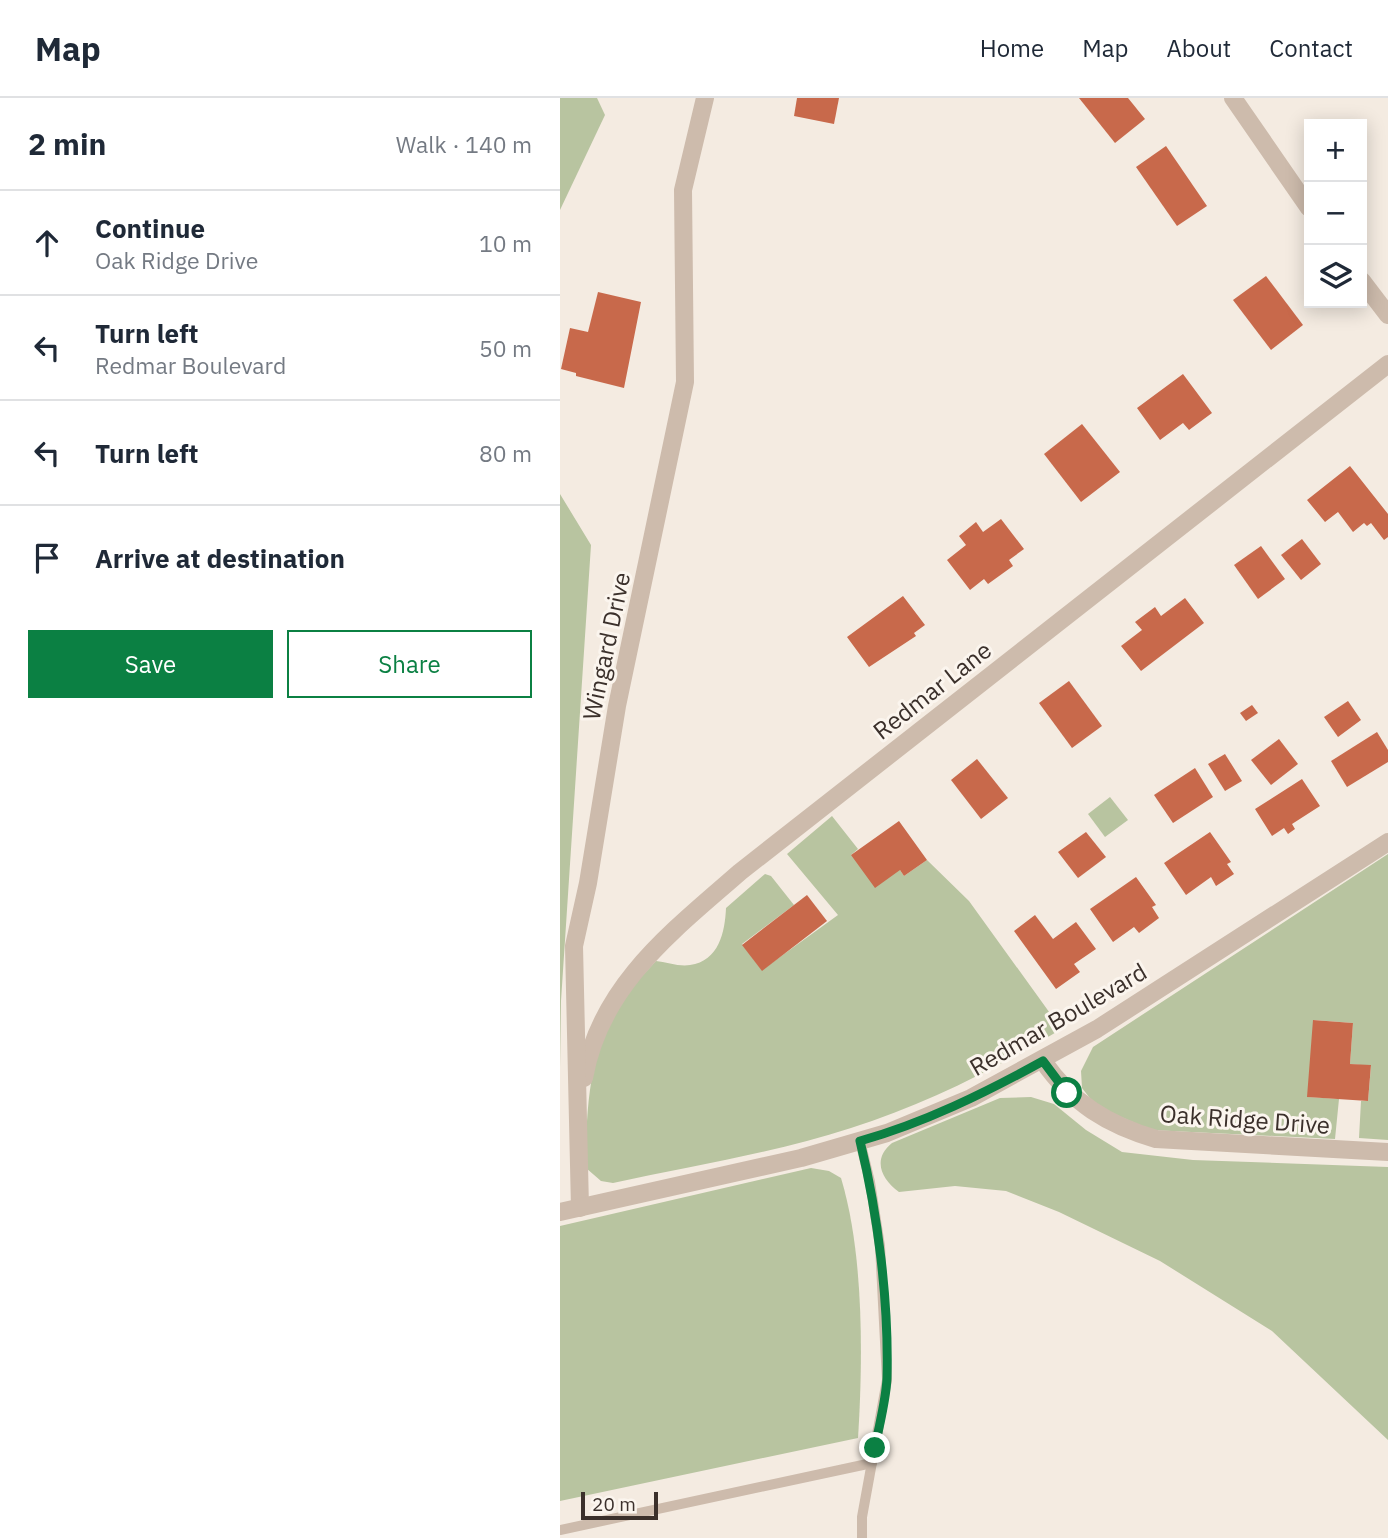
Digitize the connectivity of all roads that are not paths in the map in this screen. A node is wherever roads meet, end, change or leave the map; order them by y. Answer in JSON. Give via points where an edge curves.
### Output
{"nodes":[{"id":1,"x":705,"y":98,"type":"edge"},
{"id":2,"x":1233,"y":98,"type":"edge"},
{"id":3,"x":1304,"y":201,"type":"edge"},
{"id":4,"x":1367,"y":288,"type":"edge"},
{"id":5,"x":1388,"y":315,"type":"edge"},
{"id":6,"x":1388,"y":364,"type":"edge"},
{"id":7,"x":1388,"y":842,"type":"edge"},
{"id":8,"x":1043,"y":1061,"type":"junction"},
{"id":9,"x":579,"y":1109,"type":"junction"},
{"id":10,"x":860,"y":1141,"type":"junction"},
{"id":11,"x":1388,"y":1152,"type":"edge"},
{"id":12,"x":580,"y":1208,"type":"junction"},
{"id":13,"x":560,"y":1212,"type":"edge"},
{"id":14,"x":872,"y":1463,"type":"junction"},
{"id":15,"x":560,"y":1530,"type":"edge"},
{"id":16,"x":862,"y":1538,"type":"edge"}],
"edges":[{"from":1,"to":9,"type":"street","name":"Wingard Drive","via":[[683,190],[685,383],[617,706],[574,946]]},
{"from":2,"to":3,"type":"street"},
{"from":4,"to":5,"type":"street"},
{"from":6,"to":9,"type":"street","name":"Redmar Lane","via":[[749,865],[660,941],[608,1011],[587,1060]]},
{"from":7,"to":8,"type":"street","name":"Redmar Boulevard"},
{"from":8,"to":10,"type":"street","name":"Redmar Boulevard","via":[[971,1098]]},
{"from":8,"to":11,"type":"street","name":"Oak Ridge Drive","via":[[1067,1093],[1129,1132],[1156,1139]]},
{"from":9,"to":12,"type":"street","name":"Wingard Drive"},
{"from":10,"to":12,"type":"street","name":"Redmar Boulevard"},
{"from":10,"to":14,"type":"lane","via":[[880,1245],[887,1380]]},
{"from":12,"to":13,"type":"street","name":"Redmar Boulevard"},
{"from":14,"to":15,"type":"lane"},
{"from":14,"to":16,"type":"lane"}]}
